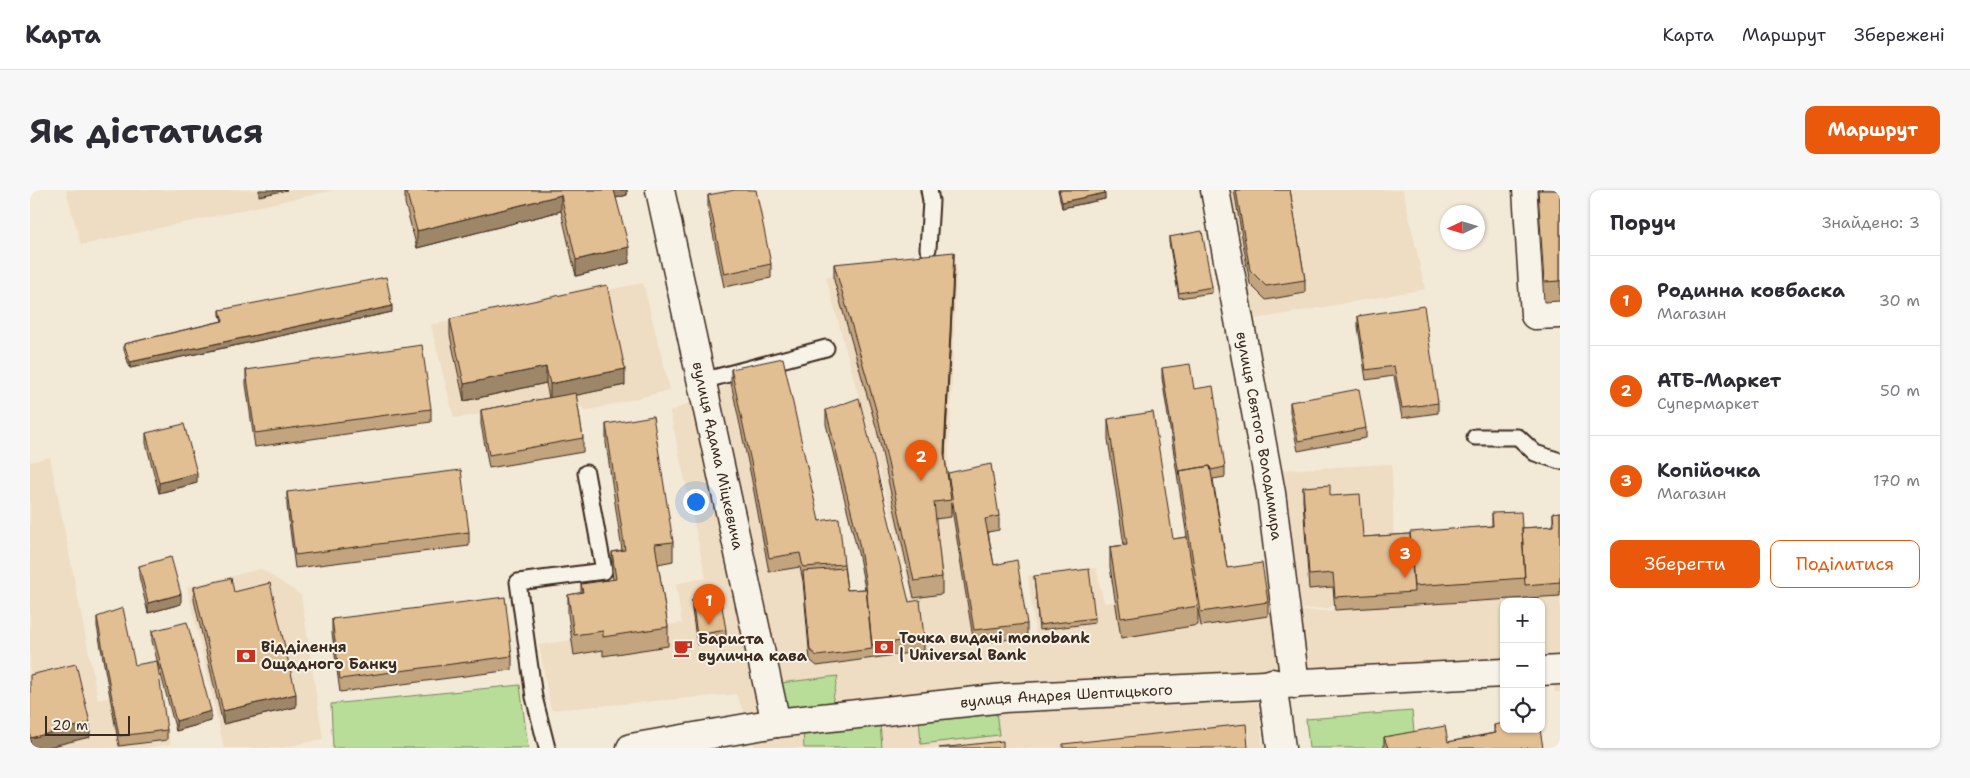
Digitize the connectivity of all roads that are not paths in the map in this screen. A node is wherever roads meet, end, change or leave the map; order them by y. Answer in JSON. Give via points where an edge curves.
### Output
{"nodes":[{"id":1,"x":660,"y":190,"type":"edge"},
{"id":2,"x":929,"y":190,"type":"edge"},
{"id":3,"x":1215,"y":190,"type":"edge"},
{"id":4,"x":1527,"y":190,"type":"edge"},
{"id":5,"x":928,"y":249,"type":"dead end"},
{"id":6,"x":1560,"y":314,"type":"edge"},
{"id":7,"x":826,"y":348,"type":"dead end"},
{"id":8,"x":702,"y":381,"type":"junction"},
{"id":9,"x":1475,"y":437,"type":"dead end"},
{"id":10,"x":1560,"y":461,"type":"edge"},
{"id":11,"x":586,"y":473,"type":"dead end"},
{"id":12,"x":1560,"y":670,"type":"edge"},
{"id":13,"x":1545,"y":671,"type":"edge"},
{"id":14,"x":1500,"y":673,"type":"edge"},
{"id":15,"x":1283,"y":683,"type":"junction"},
{"id":16,"x":776,"y":722,"type":"junction"},
{"id":17,"x":547,"y":748,"type":"edge"},
{"id":18,"x":631,"y":748,"type":"edge"},
{"id":19,"x":1281,"y":748,"type":"edge"}],
"edges":[{"from":1,"to":8,"type":"street","name":"вулиця Адама Міцкевича"},
{"from":2,"to":5,"type":"lane"},
{"from":3,"to":15,"type":"street","name":"вулиця Святого Володимира","via":[[1271,493]]},
{"from":4,"to":6,"type":"street","via":[[1535,315]]},
{"from":7,"to":8,"type":"lane"},
{"from":8,"to":16,"type":"street","name":"вулиця Адама Міцкевича"},
{"from":9,"to":10,"type":"lane","via":[[1518,437],[1535,453]]},
{"from":11,"to":17,"type":"lane","via":[[604,571],[518,582],[534,698]]},
{"from":12,"to":13,"type":"street"},
{"from":14,"to":15,"type":"street","name":"вулиця Андрея Шептицького"},
{"from":15,"to":16,"type":"street","name":"вулиця Андрея Шептицького","via":[[1004,698]]},
{"from":15,"to":19,"type":"street","name":"вулиця Святого Володимира"},
{"from":16,"to":18,"type":"street","name":"вулиця Андрея Шептицького"}]}
